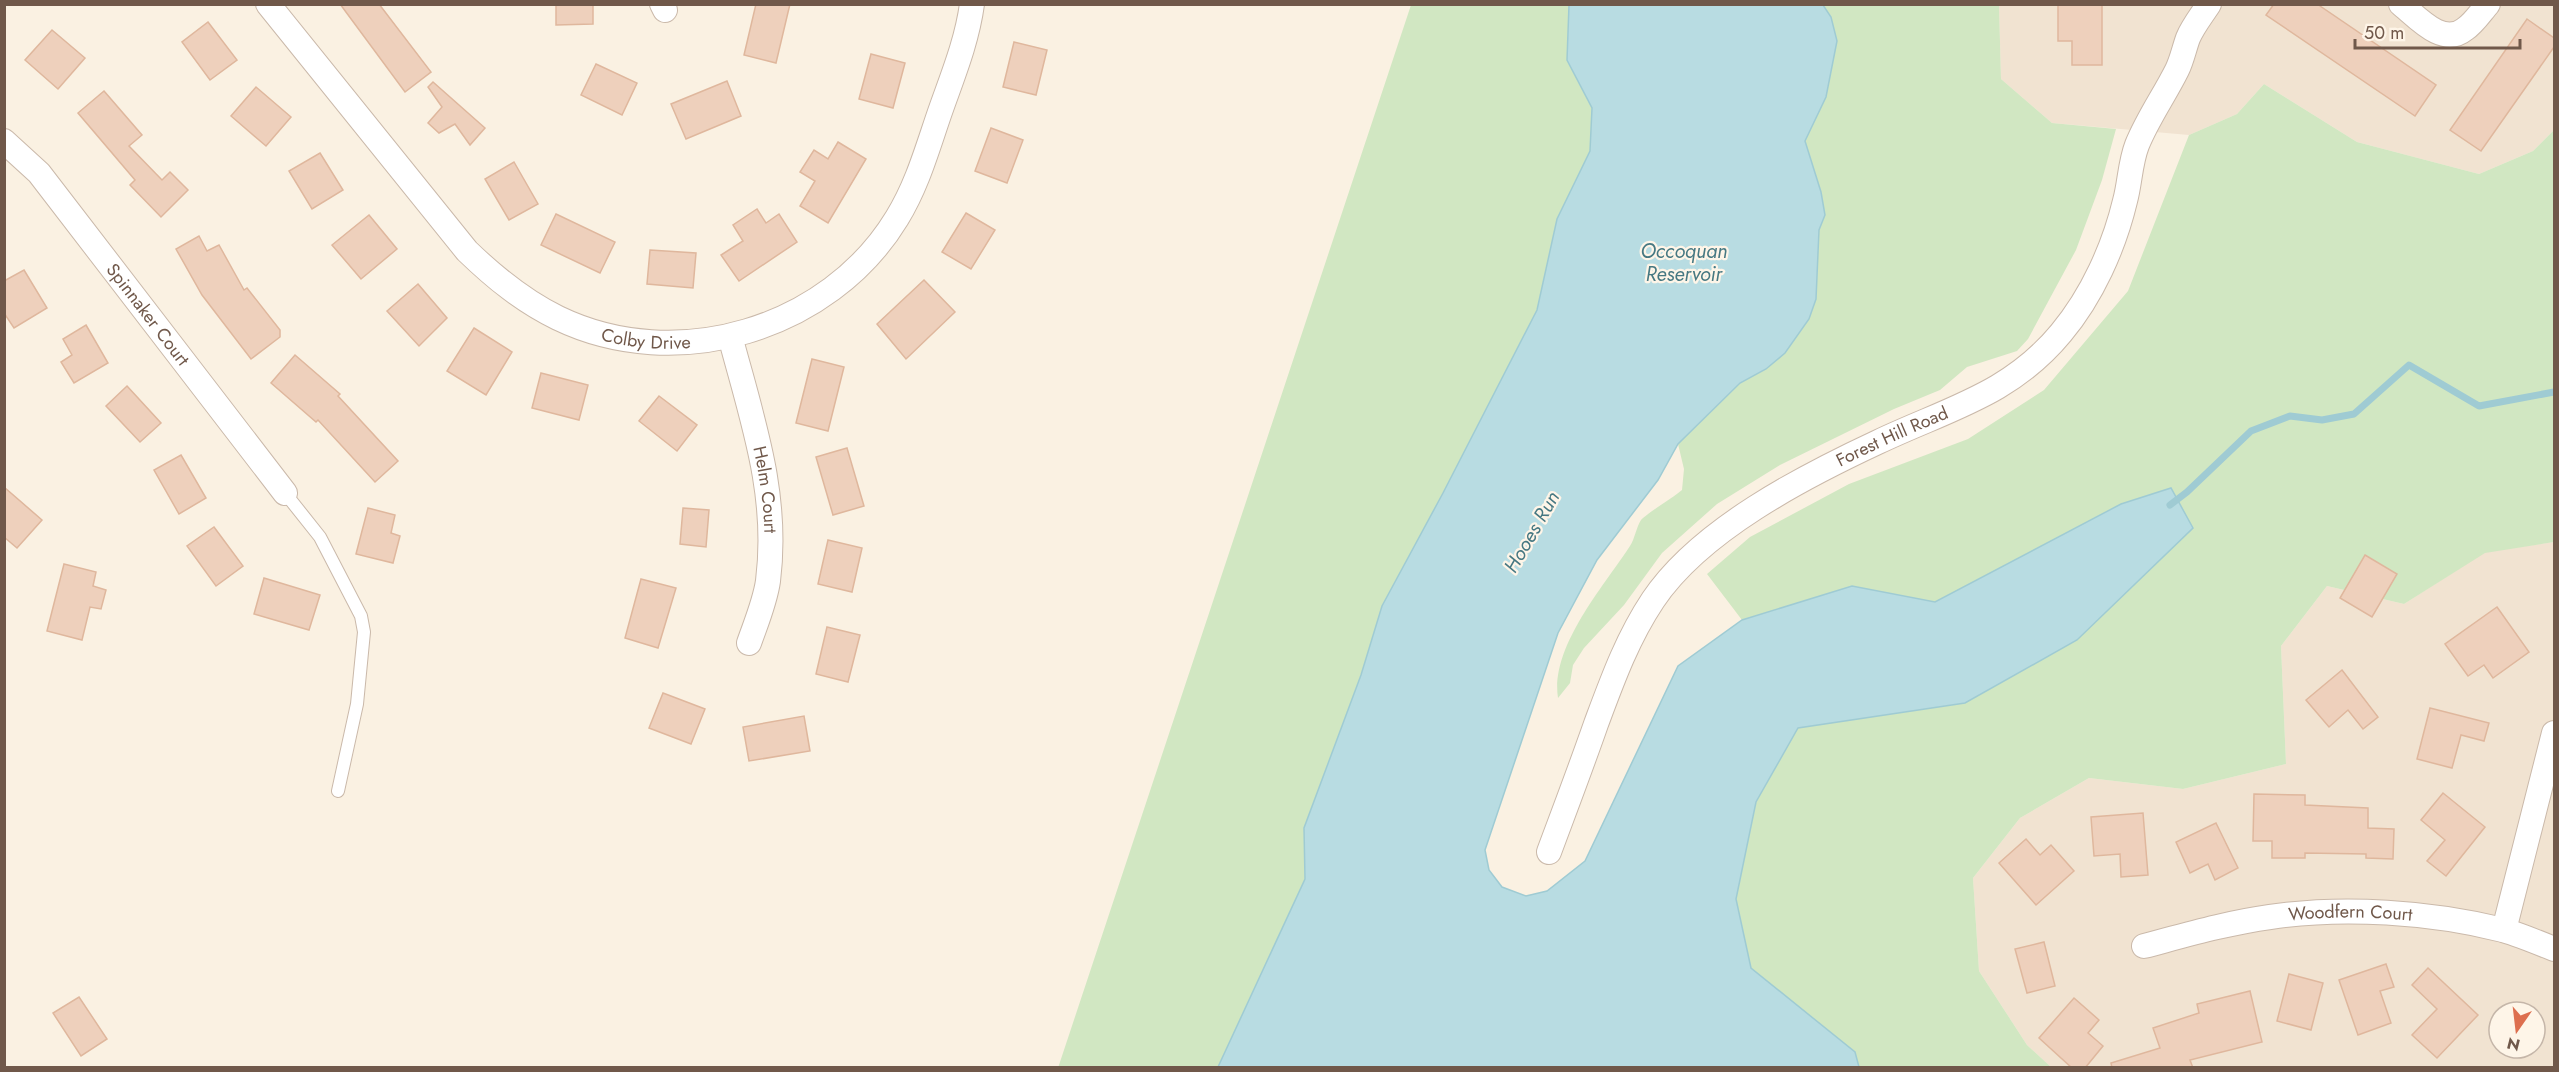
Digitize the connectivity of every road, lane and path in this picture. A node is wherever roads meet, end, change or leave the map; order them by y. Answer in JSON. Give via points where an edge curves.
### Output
{"nodes":[{"id":1,"x":268,"y":4,"type":"edge"},
{"id":2,"x":972,"y":4,"type":"edge"},
{"id":3,"x":2209,"y":4,"type":"edge"},
{"id":4,"x":2401,"y":4,"type":"edge"},
{"id":5,"x":2488,"y":4,"type":"edge"},
{"id":6,"x":4,"y":141,"type":"edge"},
{"id":7,"x":730,"y":336,"type":"junction"},
{"id":8,"x":285,"y":493,"type":"joint"},
{"id":9,"x":749,"y":643,"type":"dead end"},
{"id":10,"x":2554,"y":733,"type":"edge"},
{"id":11,"x":338,"y":791,"type":"dead end"},
{"id":12,"x":1549,"y":852,"type":"dead end"},
{"id":13,"x":2504,"y":930,"type":"junction"},
{"id":14,"x":2144,"y":946,"type":"dead end"},
{"id":15,"x":2554,"y":949,"type":"edge"}],
"edges":[{"from":1,"to":7,"type":"street","name":"Colby Drive","via":[[467,251],[501,283],[560,318],[624,339],[697,342]]},
{"from":2,"to":7,"type":"street","name":"Colby Drive","via":[[962,51],[914,186],[897,219],[875,248],[820,297],[795,312]]},
{"from":3,"to":12,"type":"street","name":"Forest Hill Road","via":[[2136,148],[2125,203],[2095,281],[2061,333],[2036,360],[2002,386],[1811,476],[1739,519],[1678,568],[1629,639]]},
{"from":4,"to":5,"type":"street","via":[[2444,35],[2465,30]]},
{"from":6,"to":8,"type":"street","name":"Spinnaker Court","via":[[39,173]]},
{"from":7,"to":9,"type":"street","name":"Helm Court","via":[[763,456],[771,529],[768,582]]},
{"from":8,"to":11,"type":"lane","via":[[320,537],[361,616],[364,632],[357,704]]},
{"from":10,"to":13,"type":"street"},
{"from":13,"to":14,"type":"street","name":"Woodfern Court","via":[[2402,914],[2331,912],[2238,922]]},
{"from":13,"to":15,"type":"street","name":"Woodfern Court"}]}
